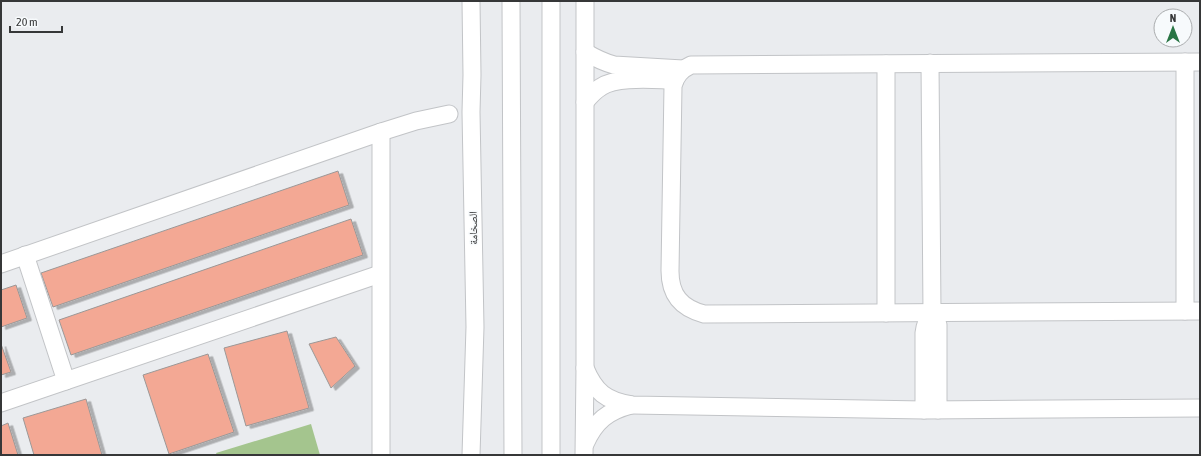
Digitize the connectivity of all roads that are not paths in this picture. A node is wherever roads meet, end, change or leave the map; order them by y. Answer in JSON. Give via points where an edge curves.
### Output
{"nodes":[{"id":1,"x":471,"y":1,"type":"edge"},
{"id":2,"x":511,"y":1,"type":"edge"},
{"id":3,"x":551,"y":1,"type":"edge"},
{"id":4,"x":586,"y":1,"type":"edge"},
{"id":5,"x":585,"y":52,"type":"junction"},
{"id":6,"x":1193,"y":62,"type":"edge"},
{"id":7,"x":930,"y":63,"type":"junction"},
{"id":8,"x":886,"y":64,"type":"junction"},
{"id":9,"x":679,"y":75,"type":"junction"},
{"id":10,"x":585,"y":102,"type":"junction"},
{"id":11,"x":449,"y":114,"type":"dead end"},
{"id":12,"x":381,"y":132,"type":"junction"},
{"id":13,"x":25,"y":255,"type":"junction"},
{"id":14,"x":1,"y":264,"type":"edge"},
{"id":15,"x":380,"y":274,"type":"junction"},
{"id":16,"x":1193,"y":311,"type":"edge"},
{"id":17,"x":886,"y":313,"type":"junction"},
{"id":18,"x":932,"y":313,"type":"junction"},
{"id":19,"x":585,"y":368,"type":"junction"},
{"id":20,"x":66,"y":381,"type":"junction"},
{"id":21,"x":1,"y":403,"type":"edge"},
{"id":22,"x":632,"y":405,"type":"junction"},
{"id":23,"x":1200,"y":408,"type":"edge"},
{"id":24,"x":931,"y":410,"type":"junction"},
{"id":25,"x":584,"y":450,"type":"edge"},
{"id":26,"x":381,"y":455,"type":"edge"},
{"id":27,"x":471,"y":455,"type":"edge"},
{"id":28,"x":513,"y":455,"type":"edge"},
{"id":29,"x":551,"y":455,"type":"edge"}],
"edges":[{"from":1,"to":27,"type":"street","name":"الصخامة","via":[[475,327]]},
{"from":2,"to":28,"type":"street"},
{"from":3,"to":29,"type":"street"},
{"from":4,"to":5,"type":"street"},
{"from":5,"to":9,"type":"street","via":[[614,65]]},
{"from":5,"to":10,"type":"street"},
{"from":6,"to":7,"type":"street"},
{"from":6,"to":16,"type":"street"},
{"from":7,"to":8,"type":"street"},
{"from":7,"to":18,"type":"street"},
{"from":8,"to":9,"type":"street","via":[[691,65]]},
{"from":8,"to":17,"type":"street"},
{"from":9,"to":10,"type":"street","via":[[612,82],[592,93]]},
{"from":9,"to":17,"type":"street","via":[[673,91],[670,281],[678,300],[694,312],[704,314]]},
{"from":10,"to":19,"type":"street"},
{"from":11,"to":12,"type":"street"},
{"from":12,"to":13,"type":"street"},
{"from":12,"to":15,"type":"street"},
{"from":13,"to":14,"type":"street"},
{"from":13,"to":20,"type":"street"},
{"from":15,"to":20,"type":"street"},
{"from":15,"to":26,"type":"street"},
{"from":16,"to":18,"type":"street"},
{"from":17,"to":18,"type":"street"},
{"from":18,"to":24,"type":"street","via":[[924,333]]},
{"from":19,"to":22,"type":"street","via":[[590,380],[608,398]]},
{"from":19,"to":25,"type":"street"},
{"from":20,"to":21,"type":"street"},
{"from":22,"to":24,"type":"street"},
{"from":22,"to":25,"type":"street","via":[[602,418],[592,430]]},
{"from":23,"to":24,"type":"street"}]}
